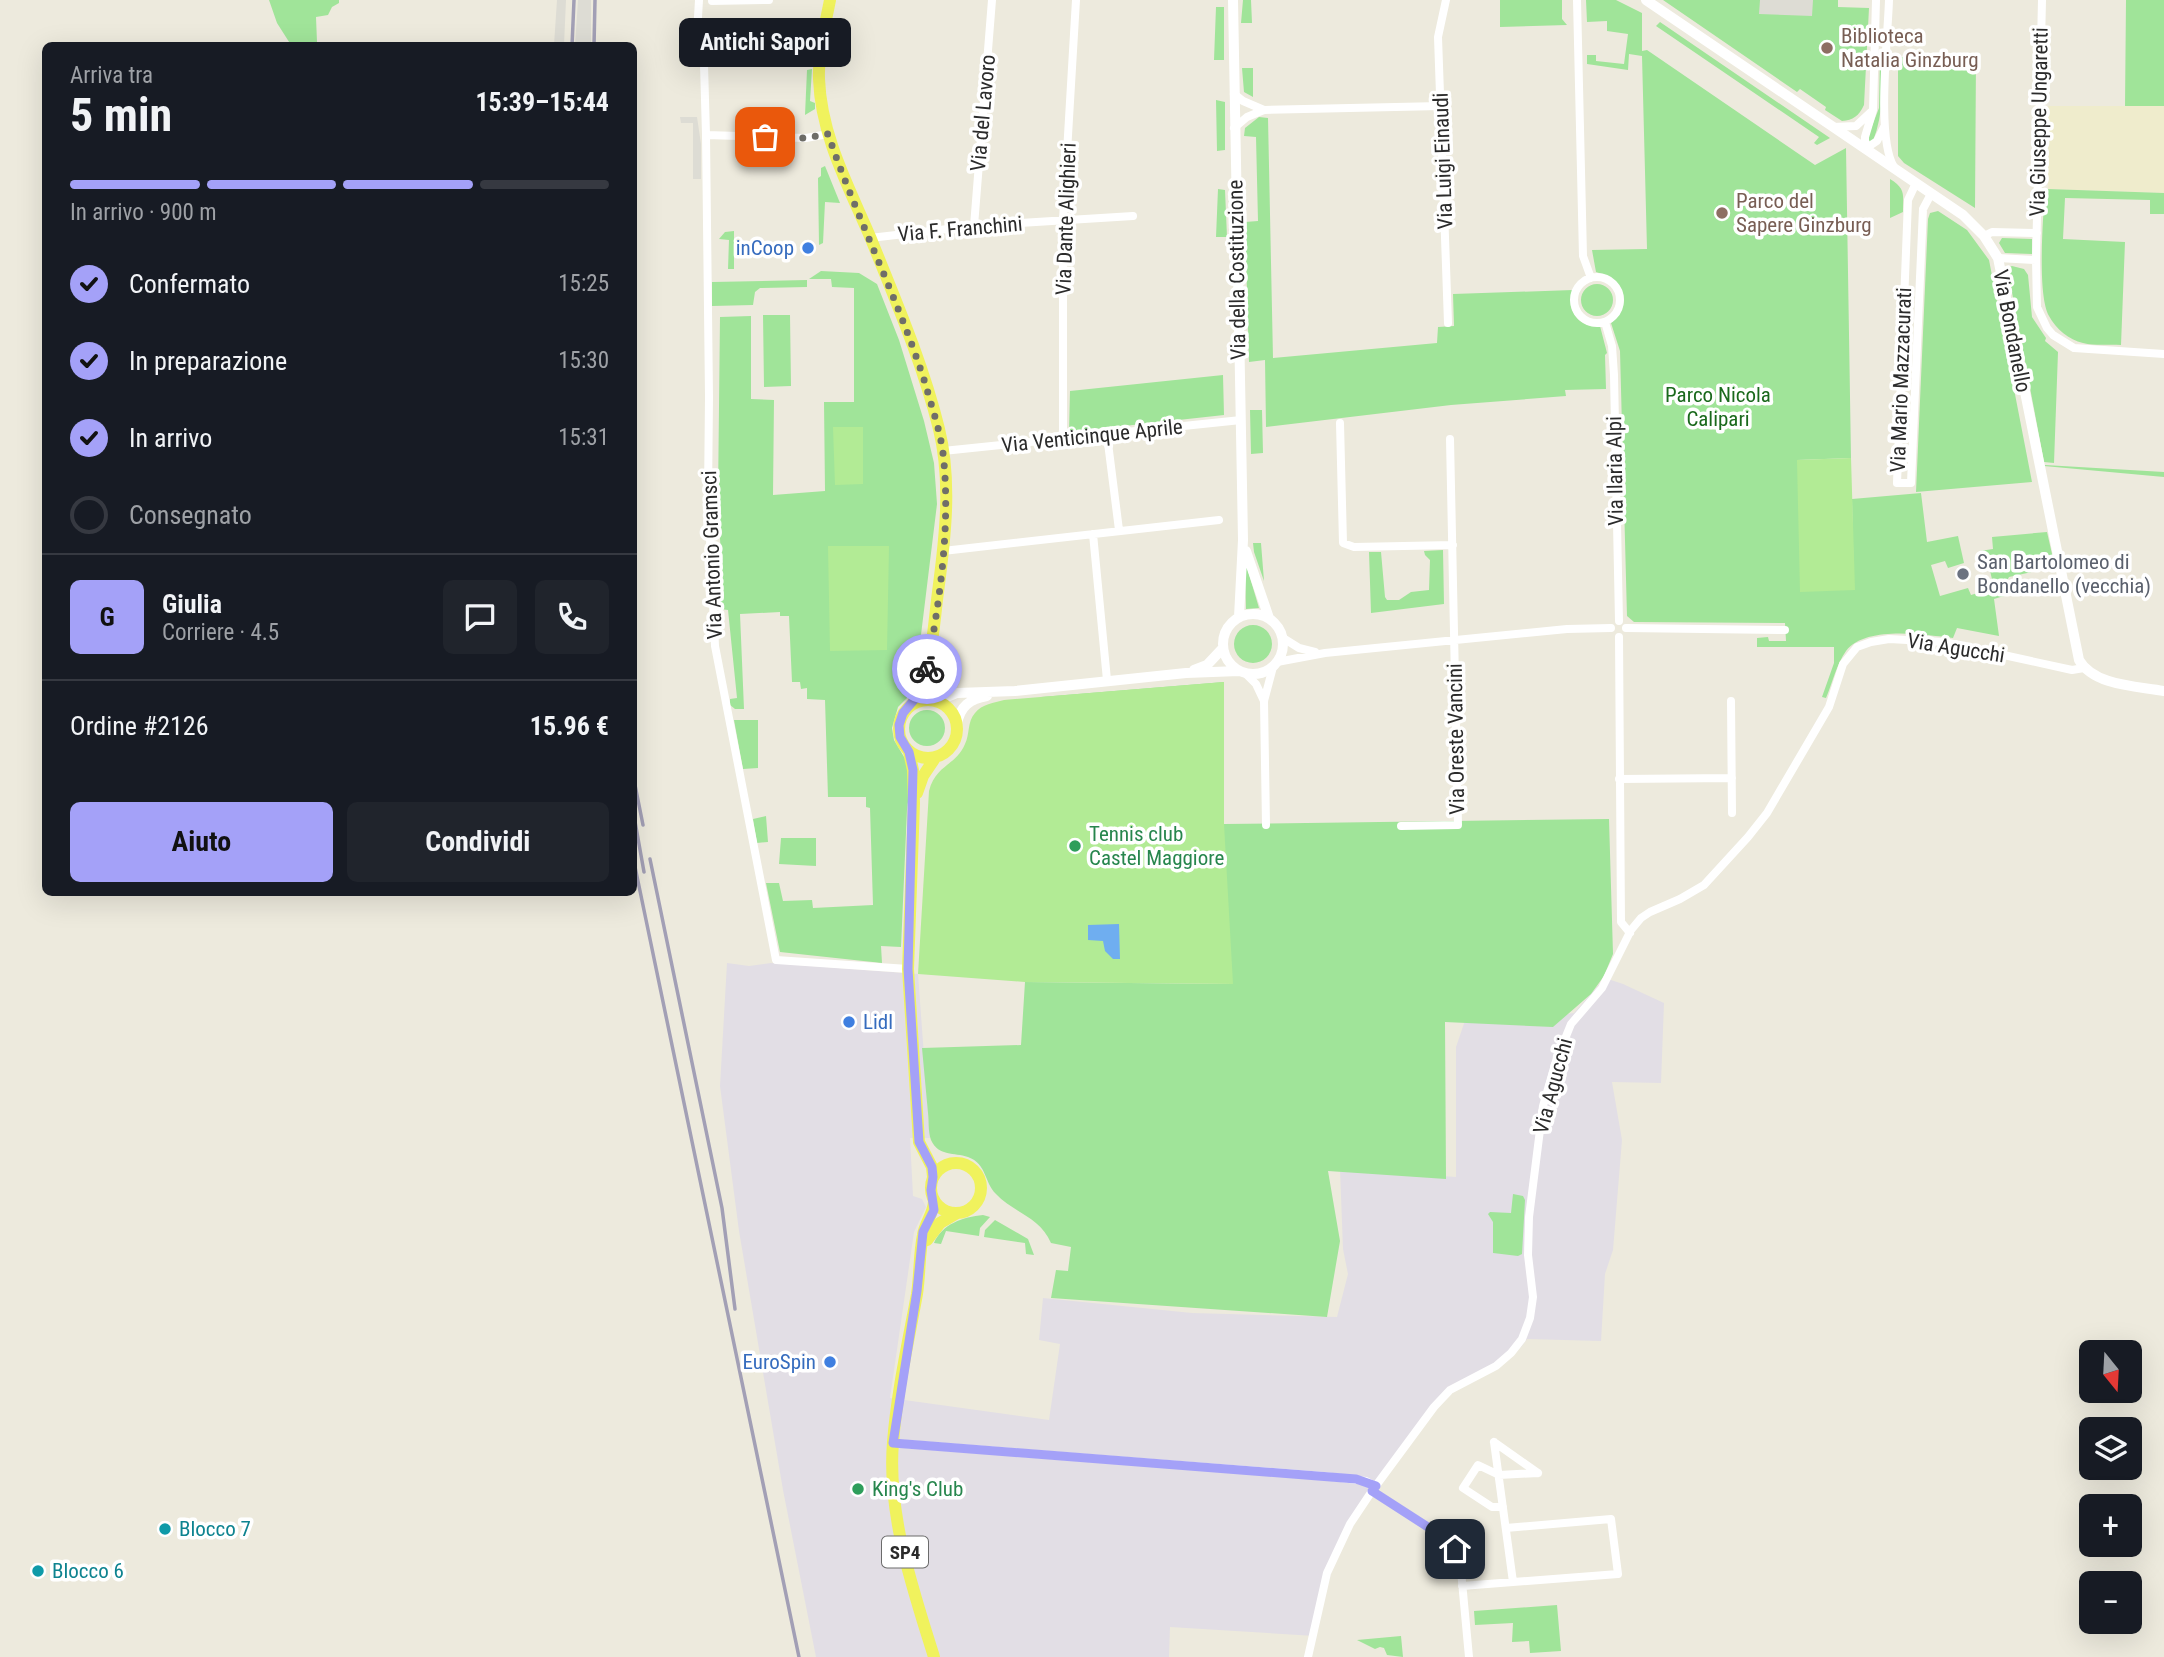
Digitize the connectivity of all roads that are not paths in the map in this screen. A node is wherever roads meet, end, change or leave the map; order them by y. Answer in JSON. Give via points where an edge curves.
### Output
{"nodes":[{"id":1,"x":699,"y":0,"type":"edge"},
{"id":2,"x":769,"y":0,"type":"edge"},
{"id":3,"x":829,"y":0,"type":"edge"},
{"id":4,"x":992,"y":0,"type":"edge"},
{"id":5,"x":1076,"y":0,"type":"edge"},
{"id":6,"x":1233,"y":0,"type":"edge"},
{"id":7,"x":1446,"y":0,"type":"edge"},
{"id":8,"x":1577,"y":0,"type":"edge"},
{"id":9,"x":1646,"y":0,"type":"edge"},
{"id":10,"x":1876,"y":0,"type":"edge"},
{"id":11,"x":1889,"y":0,"type":"edge"},
{"id":12,"x":2042,"y":0,"type":"edge"},
{"id":13,"x":712,"y":1,"type":"edge"},
{"id":14,"x":1875,"y":49,"type":"junction"},
{"id":15,"x":1887,"y":49,"type":"junction"},
{"id":16,"x":1234,"y":94,"type":"junction"},
{"id":17,"x":1441,"y":106,"type":"junction"},
{"id":18,"x":1264,"y":110,"type":"junction"},
{"id":19,"x":1873,"y":110,"type":"junction"},
{"id":20,"x":1885,"y":124,"type":"junction"},
{"id":21,"x":1832,"y":127,"type":"junction"},
{"id":22,"x":1234,"y":128,"type":"junction"},
{"id":23,"x":828,"y":134,"type":"junction"},
{"id":24,"x":706,"y":135,"type":"junction"},
{"id":25,"x":1865,"y":149,"type":"junction"},
{"id":26,"x":1897,"y":170,"type":"junction"},
{"id":27,"x":1916,"y":183,"type":"junction"},
{"id":28,"x":1931,"y":194,"type":"junction"},
{"id":29,"x":1133,"y":216,"type":"dead end"},
{"id":30,"x":1063,"y":220,"type":"junction"},
{"id":31,"x":974,"y":226,"type":"junction"},
{"id":32,"x":2037,"y":233,"type":"junction"},
{"id":33,"x":1984,"y":236,"type":"junction"},
{"id":34,"x":870,"y":238,"type":"junction"},
{"id":35,"x":1998,"y":258,"type":"junction"},
{"id":36,"x":2036,"y":260,"type":"junction"},
{"id":37,"x":1591,"y":278,"type":"junction"},
{"id":38,"x":1605,"y":322,"type":"junction"},
{"id":39,"x":1448,"y":323,"type":"dead end"},
{"id":40,"x":2164,"y":354,"type":"edge"},
{"id":41,"x":1241,"y":420,"type":"junction"},
{"id":42,"x":1340,"y":424,"type":"dead end"},
{"id":43,"x":1107,"y":435,"type":"junction"},
{"id":44,"x":1063,"y":439,"type":"junction"},
{"id":45,"x":1450,"y":439,"type":"dead end"},
{"id":46,"x":943,"y":451,"type":"junction"},
{"id":47,"x":1219,"y":520,"type":"dead end"},
{"id":48,"x":1119,"y":530,"type":"junction"},
{"id":49,"x":1093,"y":534,"type":"junction"},
{"id":50,"x":1243,"y":540,"type":"junction"},
{"id":51,"x":1453,"y":545,"type":"junction"},
{"id":52,"x":943,"y":551,"type":"junction"},
{"id":53,"x":1239,"y":617,"type":"junction"},
{"id":54,"x":1269,"y":618,"type":"junction"},
{"id":55,"x":1619,"y":621,"type":"junction"},
{"id":56,"x":1611,"y":628,"type":"junction"},
{"id":57,"x":1626,"y":628,"type":"junction"},
{"id":58,"x":1785,"y":630,"type":"dead end"},
{"id":59,"x":1619,"y":637,"type":"junction"},
{"id":60,"x":1283,"y":638,"type":"junction"},
{"id":61,"x":1454,"y":640,"type":"junction"},
{"id":62,"x":1223,"y":648,"type":"junction"},
{"id":63,"x":1325,"y":653,"type":"junction"},
{"id":64,"x":1275,"y":665,"type":"junction"},
{"id":65,"x":927,"y":667,"type":"junction"},
{"id":66,"x":2084,"y":668,"type":"junction"},
{"id":67,"x":1242,"y":672,"type":"junction"},
{"id":68,"x":1186,"y":673,"type":"junction"},
{"id":69,"x":1107,"y":680,"type":"junction"},
{"id":70,"x":1015,"y":691,"type":"junction"},
{"id":71,"x":2164,"y":691,"type":"edge"},
{"id":72,"x":935,"y":701,"type":"junction"},
{"id":73,"x":1264,"y":701,"type":"junction"},
{"id":74,"x":1731,"y":701,"type":"dead end"},
{"id":75,"x":912,"y":705,"type":"junction"},
{"id":76,"x":957,"y":724,"type":"junction"},
{"id":77,"x":909,"y":752,"type":"junction"},
{"id":78,"x":935,"y":758,"type":"junction"},
{"id":79,"x":1732,"y":778,"type":"junction"},
{"id":80,"x":1619,"y":779,"type":"junction"},
{"id":81,"x":914,"y":803,"type":"junction"},
{"id":82,"x":1732,"y":813,"type":"dead end"},
{"id":83,"x":1266,"y":825,"type":"dead end"},
{"id":84,"x":1401,"y":826,"type":"dead end"},
{"id":85,"x":1630,"y":933,"type":"junction"},
{"id":86,"x":908,"y":969,"type":"junction"},
{"id":87,"x":920,"y":1130,"type":"junction"},
{"id":88,"x":951,"y":1163,"type":"junction"},
{"id":89,"x":933,"y":1177,"type":"junction"},
{"id":90,"x":934,"y":1200,"type":"junction"},
{"id":91,"x":957,"y":1213,"type":"junction"},
{"id":92,"x":922,"y":1248,"type":"junction"},
{"id":93,"x":893,"y":1443,"type":"junction"},
{"id":94,"x":1499,"y":1475,"type":"junction"},
{"id":95,"x":1374,"y":1488,"type":"junction"},
{"id":96,"x":1503,"y":1507,"type":"junction"},
{"id":97,"x":1506,"y":1528,"type":"junction"},
{"id":98,"x":1513,"y":1583,"type":"junction"},
{"id":99,"x":1462,"y":1586,"type":"junction"},
{"id":100,"x":934,"y":1657,"type":"edge"},
{"id":101,"x":1308,"y":1657,"type":"edge"},
{"id":102,"x":1469,"y":1657,"type":"edge"}],
"edges":[{"from":1,"to":24,"type":"street","via":[[696,51],[704,64]]},
{"from":2,"to":13,"type":"street"},
{"from":3,"to":23,"type":"main road","via":[[819,79]]},
{"from":4,"to":31,"type":"street","name":"Via del Lavoro"},
{"from":5,"to":30,"type":"street","name":"Via Dante Alighieri"},
{"from":6,"to":16,"type":"street","name":"Via della Costituzione"},
{"from":7,"to":17,"type":"street","name":"Via Luigi Einaudi","via":[[1438,37]]},
{"from":8,"to":37,"type":"street","via":[[1583,256]]},
{"from":9,"to":21,"type":"street","name":"Via Bondanello"},
{"from":10,"to":14,"type":"street"},
{"from":11,"to":15,"type":"street"},
{"from":12,"to":32,"type":"street","name":"Via Giuseppe Ungaretti"},
{"from":14,"to":15,"type":"street"},
{"from":14,"to":19,"type":"street"},
{"from":15,"to":20,"type":"street"},
{"from":16,"to":18,"type":"street"},
{"from":16,"to":22,"type":"street","name":"Via della Costituzione"},
{"from":17,"to":18,"type":"street"},
{"from":17,"to":39,"type":"street","name":"Via Luigi Einaudi"},
{"from":18,"to":22,"type":"street"},
{"from":19,"to":21,"type":"street","via":[[1856,126]]},
{"from":19,"to":25,"type":"street"},
{"from":20,"to":25,"type":"street","via":[[1877,141]]},
{"from":20,"to":26,"type":"street","via":[[1889,158]]},
{"from":21,"to":25,"type":"street","name":"Via Bondanello"},
{"from":22,"to":41,"type":"street","name":"Via della Costituzione"},
{"from":23,"to":24,"type":"street","via":[[806,138]]},
{"from":23,"to":34,"type":"main road"},
{"from":24,"to":86,"type":"street","name":"Via Antonio Gramsci","via":[[708,496],[715,646],[776,960]]},
{"from":25,"to":26,"type":"street","name":"Via Bondanello"},
{"from":26,"to":27,"type":"street","name":"Via Bondanello"},
{"from":27,"to":28,"type":"street","name":"Via Bondanello"},
{"from":27,"to":28,"type":"street","name":"Via Mario Mazzacurati","via":[[1908,200],[1897,483],[1911,483],[1923,209]]},
{"from":28,"to":33,"type":"street","name":"Via Bondanello"},
{"from":29,"to":30,"type":"street","name":"Via F. Franchini"},
{"from":30,"to":31,"type":"street","name":"Via F. Franchini"},
{"from":30,"to":44,"type":"street","name":"Via Dante Alighieri"},
{"from":31,"to":34,"type":"street","name":"Via F. Franchini"},
{"from":32,"to":33,"type":"street","name":"Via Giuseppe Ungaretti","via":[[1992,232]]},
{"from":32,"to":36,"type":"street"},
{"from":33,"to":35,"type":"street","name":"Via Bondanello"},
{"from":34,"to":46,"type":"main road","via":[[917,360]]},
{"from":35,"to":36,"type":"street"},
{"from":35,"to":66,"type":"street","name":"Via Bondanello"},
{"from":36,"to":40,"type":"street","via":[[2037,307],[2059,340],[2084,350]]},
{"from":37,"to":38,"type":"street","via":[[1608,279],[1619,292],[1619,306]]},
{"from":37,"to":38,"type":"street","via":[[1576,290],[1575,309],[1591,323]]},
{"from":38,"to":55,"type":"street","name":"Via Ilaria Alpi","via":[[1614,375]]},
{"from":41,"to":43,"type":"street","name":"Via Venticinque Aprile"},
{"from":41,"to":50,"type":"street","name":"Via della Costituzione"},
{"from":42,"to":51,"type":"street","via":[[1343,543],[1354,547]]},
{"from":43,"to":44,"type":"street","name":"Via Venticinque Aprile"},
{"from":43,"to":48,"type":"street"},
{"from":44,"to":46,"type":"street","name":"Via Venticinque Aprile"},
{"from":45,"to":51,"type":"street"},
{"from":46,"to":52,"type":"main road"},
{"from":47,"to":48,"type":"street"},
{"from":48,"to":49,"type":"street"},
{"from":49,"to":52,"type":"street"},
{"from":49,"to":69,"type":"street"},
{"from":50,"to":53,"type":"street","name":"Via della Costituzione"},
{"from":50,"to":54,"type":"street","name":"Via della Costituzione"},
{"from":51,"to":61,"type":"street"},
{"from":52,"to":65,"type":"main road"},
{"from":53,"to":54,"type":"street"},
{"from":53,"to":62,"type":"street","via":[[1228,627]]},
{"from":54,"to":60,"type":"street"},
{"from":55,"to":56,"type":"street"},
{"from":55,"to":57,"type":"street"},
{"from":56,"to":59,"type":"street"},
{"from":56,"to":61,"type":"street","name":"Via Oreste Vancini"},
{"from":57,"to":58,"type":"street"},
{"from":57,"to":59,"type":"street"},
{"from":59,"to":80,"type":"street"},
{"from":60,"to":63,"type":"street","name":"Via Oreste Vancini","via":[[1299,648]]},
{"from":60,"to":64,"type":"street","via":[[1282,654]]},
{"from":61,"to":63,"type":"street","name":"Via Oreste Vancini"},
{"from":61,"to":84,"type":"street","name":"Via Oreste Vancini","via":[[1458,825]]},
{"from":62,"to":67,"type":"street","via":[[1228,661]]},
{"from":62,"to":68,"type":"street","via":[[1208,665]]},
{"from":63,"to":64,"type":"street","name":"Via Oreste Vancini"},
{"from":64,"to":67,"type":"street","via":[[1262,673]]},
{"from":64,"to":73,"type":"street"},
{"from":65,"to":72,"type":"main road","via":[[929,695]]},
{"from":65,"to":75,"type":"main road"},
{"from":66,"to":71,"type":"street","via":[[2096,677]]},
{"from":66,"to":85,"type":"street","name":"Via Agucchi","via":[[2072,670],[1944,642],[1910,639],[1857,647],[1843,664],[1829,707],[1748,837],[1704,885],[1650,912]]},
{"from":67,"to":68,"type":"street"},
{"from":67,"to":73,"type":"street"},
{"from":68,"to":69,"type":"street"},
{"from":69,"to":70,"type":"street"},
{"from":70,"to":72,"type":"street","via":[[957,693]]},
{"from":70,"to":76,"type":"street","via":[[974,699],[962,709]]},
{"from":72,"to":75,"type":"main road"},
{"from":72,"to":76,"type":"main road","via":[[953,712]]},
{"from":73,"to":83,"type":"street"},
{"from":74,"to":79,"type":"street"},
{"from":75,"to":77,"type":"main road","via":[[901,719],[899,731]]},
{"from":76,"to":78,"type":"main road","via":[[953,746]]},
{"from":77,"to":78,"type":"main road"},
{"from":77,"to":81,"type":"main road"},
{"from":78,"to":81,"type":"main road"},
{"from":79,"to":80,"type":"street"},
{"from":79,"to":82,"type":"street"},
{"from":80,"to":85,"type":"street","via":[[1621,922]]},
{"from":81,"to":86,"type":"main road"},
{"from":85,"to":95,"type":"street","name":"Via Agucchi","via":[[1602,988],[1571,1024],[1543,1107],[1529,1217],[1533,1297],[1522,1339],[1496,1366],[1450,1390]]},
{"from":86,"to":87,"type":"main road"},
{"from":87,"to":88,"type":"main road","via":[[929,1148]]},
{"from":87,"to":89,"type":"main road","via":[[919,1142]]},
{"from":88,"to":89,"type":"main road"},
{"from":88,"to":91,"type":"main road","via":[[972,1168],[982,1187],[973,1207]]},
{"from":89,"to":90,"type":"main road"},
{"from":90,"to":91,"type":"main road","via":[[946,1211]]},
{"from":90,"to":92,"type":"main road","number":"SP4"},
{"from":91,"to":92,"type":"main road","via":[[940,1223]]},
{"from":92,"to":93,"type":"main road","number":"SP4"},
{"from":93,"to":95,"type":"street","via":[[1324,1476],[1366,1481]]},
{"from":93,"to":100,"type":"main road","number":"SP4","via":[[899,1525]]},
{"from":94,"to":94,"type":"street","via":[[1494,1442],[1538,1473],[1512,1474]]},
{"from":94,"to":96,"type":"street"},
{"from":94,"to":96,"type":"street","via":[[1478,1465],[1463,1488],[1492,1507]]},
{"from":95,"to":99,"type":"street","via":[[1448,1540],[1460,1560]]},
{"from":95,"to":101,"type":"street","name":"Via Agucchi","via":[[1350,1524],[1327,1573]]},
{"from":96,"to":97,"type":"street"},
{"from":97,"to":98,"type":"street"},
{"from":97,"to":98,"type":"street","via":[[1611,1519],[1618,1574]]},
{"from":98,"to":99,"type":"street"},
{"from":99,"to":102,"type":"street"}]}
